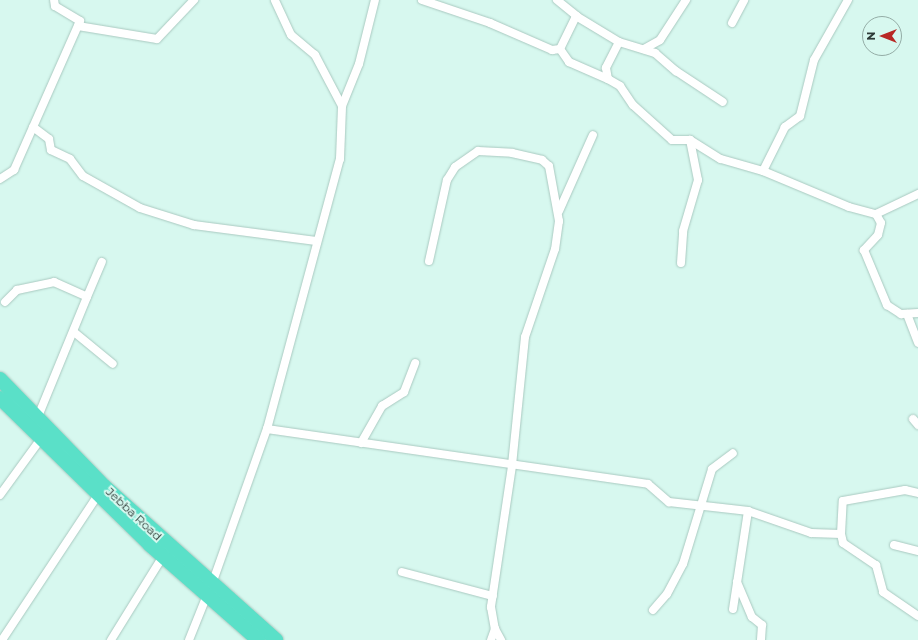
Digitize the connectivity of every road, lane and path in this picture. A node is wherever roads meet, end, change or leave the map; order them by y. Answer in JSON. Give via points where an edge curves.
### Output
{"nodes":[{"id":1,"x":54,"y":0,"type":"edge"},
{"id":2,"x":194,"y":0,"type":"edge"},
{"id":3,"x":275,"y":0,"type":"edge"},
{"id":4,"x":375,"y":0,"type":"edge"},
{"id":5,"x":422,"y":0,"type":"edge"},
{"id":6,"x":557,"y":0,"type":"edge"},
{"id":7,"x":686,"y":0,"type":"edge"},
{"id":8,"x":744,"y":0,"type":"edge"},
{"id":9,"x":848,"y":0,"type":"edge"},
{"id":10,"x":577,"y":16,"type":"junction"},
{"id":11,"x":732,"y":24,"type":"dead end"},
{"id":12,"x":78,"y":26,"type":"junction"},
{"id":13,"x":619,"y":42,"type":"junction"},
{"id":14,"x":560,"y":49,"type":"junction"},
{"id":15,"x":644,"y":49,"type":"junction"},
{"id":16,"x":608,"y":79,"type":"junction"},
{"id":17,"x":723,"y":102,"type":"dead end"},
{"id":18,"x":342,"y":106,"type":"junction"},
{"id":19,"x":33,"y":128,"type":"junction"},
{"id":20,"x":593,"y":135,"type":"dead end"},
{"id":21,"x":690,"y":140,"type":"junction"},
{"id":22,"x":763,"y":171,"type":"junction"},
{"id":23,"x":0,"y":179,"type":"edge"},
{"id":24,"x":918,"y":194,"type":"edge"},
{"id":25,"x":558,"y":212,"type":"junction"},
{"id":26,"x":876,"y":214,"type":"junction"},
{"id":27,"x":316,"y":241,"type":"junction"},
{"id":28,"x":102,"y":262,"type":"dead end"},
{"id":29,"x":429,"y":262,"type":"dead end"},
{"id":30,"x":681,"y":263,"type":"dead end"},
{"id":31,"x":87,"y":297,"type":"junction"},
{"id":32,"x":5,"y":302,"type":"dead end"},
{"id":33,"x":918,"y":313,"type":"edge"},
{"id":34,"x":907,"y":314,"type":"junction"},
{"id":35,"x":74,"y":332,"type":"junction"},
{"id":36,"x":918,"y":343,"type":"edge"},
{"id":37,"x":415,"y":363,"type":"dead end"},
{"id":38,"x":113,"y":364,"type":"dead end"},
{"id":39,"x":0,"y":379,"type":"edge"},
{"id":40,"x":0,"y":398,"type":"edge"},
{"id":41,"x":36,"y":419,"type":"junction"},
{"id":42,"x":267,"y":430,"type":"junction"},
{"id":43,"x":40,"y":440,"type":"junction"},
{"id":44,"x":361,"y":443,"type":"junction"},
{"id":45,"x":733,"y":452,"type":"dead end"},
{"id":46,"x":512,"y":466,"type":"junction"},
{"id":47,"x":918,"y":493,"type":"edge"},
{"id":48,"x":0,"y":495,"type":"edge"},
{"id":49,"x":98,"y":495,"type":"junction"},
{"id":50,"x":699,"y":506,"type":"junction"},
{"id":51,"x":748,"y":511,"type":"junction"},
{"id":52,"x":841,"y":534,"type":"junction"},
{"id":53,"x":894,"y":545,"type":"dead end"},
{"id":54,"x":918,"y":551,"type":"edge"},
{"id":55,"x":163,"y":556,"type":"junction"},
{"id":56,"x":402,"y":572,"type":"dead end"},
{"id":57,"x":737,"y":582,"type":"junction"},
{"id":58,"x":210,"y":589,"type":"junction"},
{"id":59,"x":493,"y":596,"type":"junction"},
{"id":60,"x":733,"y":609,"type":"dead end"},
{"id":61,"x":652,"y":610,"type":"dead end"},
{"id":62,"x":918,"y":616,"type":"edge"},
{"id":63,"x":495,"y":628,"type":"junction"},
{"id":64,"x":2,"y":640,"type":"edge"},
{"id":65,"x":111,"y":640,"type":"edge"},
{"id":66,"x":189,"y":640,"type":"edge"},
{"id":67,"x":258,"y":640,"type":"edge"},
{"id":68,"x":276,"y":640,"type":"edge"},
{"id":69,"x":491,"y":640,"type":"edge"},
{"id":70,"x":501,"y":640,"type":"edge"},
{"id":71,"x":761,"y":640,"type":"edge"}],
"edges":[{"from":1,"to":12,"type":"street","via":[[55,6],[80,21]]},
{"from":2,"to":12,"type":"street","via":[[157,39]]},
{"from":3,"to":18,"type":"street","via":[[291,35],[315,55]]},
{"from":4,"to":18,"type":"street","via":[[359,64]]},
{"from":5,"to":14,"type":"street","via":[[490,23],[552,50]]},
{"from":6,"to":10,"type":"street"},
{"from":7,"to":15,"type":"street","via":[[660,40]]},
{"from":8,"to":11,"type":"street"},
{"from":9,"to":22,"type":"street","via":[[814,60],[800,116],[785,128]]},
{"from":10,"to":13,"type":"street"},
{"from":10,"to":14,"type":"street","via":[[566,31]]},
{"from":12,"to":19,"type":"street"},
{"from":13,"to":15,"type":"street"},
{"from":13,"to":16,"type":"street","via":[[606,68]]},
{"from":14,"to":16,"type":"street","via":[[569,62]]},
{"from":15,"to":17,"type":"street","via":[[655,52],[676,71]]},
{"from":16,"to":21,"type":"street","via":[[620,86],[633,105],[672,140]]},
{"from":18,"to":27,"type":"street","via":[[340,159],[334,188]]},
{"from":19,"to":23,"type":"street","via":[[14,170]]},
{"from":19,"to":27,"type":"street","via":[[49,139],[51,150],[70,159],[82,176],[140,208],[194,225]]},
{"from":20,"to":25,"type":"street"},
{"from":21,"to":22,"type":"street","via":[[721,159]]},
{"from":21,"to":30,"type":"street","via":[[698,180],[683,231]]},
{"from":22,"to":26,"type":"street"},
{"from":24,"to":26,"type":"street"},
{"from":25,"to":29,"type":"street","via":[[556,189],[545,163],[512,153],[478,151],[456,167],[447,180]]},
{"from":25,"to":46,"type":"street","via":[[555,249],[525,337]]},
{"from":26,"to":34,"type":"street","via":[[881,223],[878,235],[864,250],[887,305],[901,314]]},
{"from":27,"to":42,"type":"street"},
{"from":28,"to":31,"type":"street"},
{"from":31,"to":32,"type":"street","via":[[54,282],[17,290]]},
{"from":31,"to":35,"type":"street"},
{"from":33,"to":34,"type":"street"},
{"from":34,"to":36,"type":"street"},
{"from":35,"to":38,"type":"street"},
{"from":35,"to":41,"type":"street"},
{"from":37,"to":44,"type":"street","via":[[404,392],[382,406]]},
{"from":39,"to":41,"type":"highway","name":"Jebba Road"},
{"from":40,"to":43,"type":"highway"},
{"from":41,"to":58,"type":"highway","name":"Jebba Road"},
{"from":42,"to":44,"type":"street"},
{"from":42,"to":58,"type":"street"},
{"from":43,"to":48,"type":"street"},
{"from":43,"to":49,"type":"highway"},
{"from":44,"to":46,"type":"street"},
{"from":45,"to":50,"type":"street","via":[[712,469]]},
{"from":46,"to":50,"type":"street","via":[[648,484],[669,502]]},
{"from":46,"to":59,"type":"street"},
{"from":47,"to":52,"type":"street","via":[[905,490],[842,501]]},
{"from":49,"to":55,"type":"highway"},
{"from":49,"to":64,"type":"street"},
{"from":50,"to":51,"type":"street"},
{"from":50,"to":61,"type":"street","via":[[683,564],[668,594]]},
{"from":51,"to":52,"type":"street","via":[[812,533]]},
{"from":51,"to":57,"type":"street"},
{"from":52,"to":62,"type":"street","via":[[842,543],[876,564],[883,592]]},
{"from":53,"to":54,"type":"street"},
{"from":55,"to":58,"type":"highway"},
{"from":55,"to":65,"type":"street"},
{"from":56,"to":59,"type":"street"},
{"from":57,"to":60,"type":"street"},
{"from":57,"to":71,"type":"street","via":[[752,617],[762,626]]},
{"from":58,"to":66,"type":"street"},
{"from":58,"to":67,"type":"highway"},
{"from":58,"to":68,"type":"highway","name":"Jebba Road"},
{"from":59,"to":63,"type":"street"},
{"from":63,"to":69,"type":"street"},
{"from":63,"to":70,"type":"street"}]}
